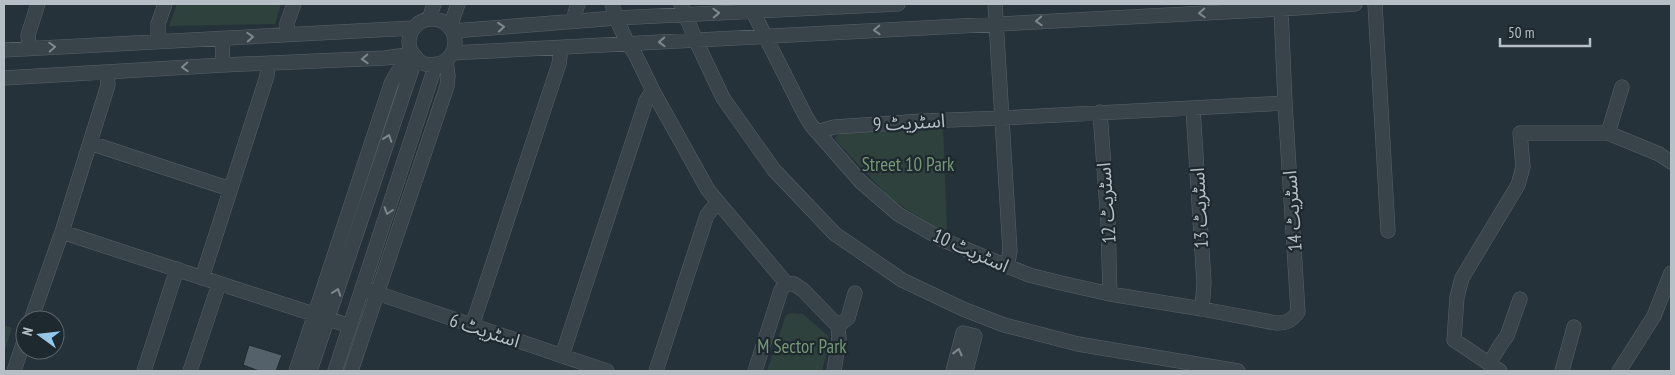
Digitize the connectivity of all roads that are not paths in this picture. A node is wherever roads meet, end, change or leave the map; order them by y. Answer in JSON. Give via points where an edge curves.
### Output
{"nodes":[{"id":1,"x":38,"y":4,"type":"edge"},
{"id":2,"x":165,"y":4,"type":"edge"},
{"id":3,"x":294,"y":4,"type":"edge"},
{"id":4,"x":434,"y":4,"type":"edge"},
{"id":5,"x":458,"y":4,"type":"edge"},
{"id":6,"x":578,"y":4,"type":"edge"},
{"id":7,"x":612,"y":4,"type":"edge"},
{"id":8,"x":898,"y":4,"type":"edge"},
{"id":9,"x":995,"y":4,"type":"edge"},
{"id":10,"x":1355,"y":4,"type":"edge"},
{"id":11,"x":1375,"y":4,"type":"edge"},
{"id":12,"x":750,"y":8,"type":"edge"},
{"id":13,"x":684,"y":9,"type":"edge"},
{"id":14,"x":1281,"y":9,"type":"junction"},
{"id":15,"x":616,"y":18,"type":"junction"},
{"id":16,"x":429,"y":19,"type":"junction"},
{"id":17,"x":577,"y":21,"type":"junction"},
{"id":18,"x":996,"y":24,"type":"junction"},
{"id":19,"x":413,"y":28,"type":"junction"},
{"id":20,"x":451,"y":29,"type":"junction"},
{"id":21,"x":287,"y":35,"type":"junction"},
{"id":22,"x":765,"y":36,"type":"junction"},
{"id":23,"x":222,"y":38,"type":"junction"},
{"id":24,"x":696,"y":41,"type":"junction"},
{"id":25,"x":158,"y":42,"type":"junction"},
{"id":26,"x":628,"y":44,"type":"junction"},
{"id":27,"x":29,"y":48,"type":"junction"},
{"id":28,"x":561,"y":48,"type":"junction"},
{"id":29,"x":4,"y":50,"type":"edge"},
{"id":30,"x":414,"y":56,"type":"junction"},
{"id":31,"x":444,"y":59,"type":"junction"},
{"id":32,"x":268,"y":64,"type":"junction"},
{"id":33,"x":223,"y":65,"type":"junction"},
{"id":34,"x":107,"y":72,"type":"junction"},
{"id":35,"x":4,"y":78,"type":"edge"},
{"id":36,"x":1622,"y":87,"type":"dead end"},
{"id":37,"x":654,"y":93,"type":"junction"},
{"id":38,"x":1285,"y":104,"type":"junction"},
{"id":39,"x":1193,"y":108,"type":"junction"},
{"id":40,"x":1100,"y":112,"type":"junction"},
{"id":41,"x":1002,"y":118,"type":"junction"},
{"id":42,"x":817,"y":132,"type":"junction"},
{"id":43,"x":1608,"y":133,"type":"junction"},
{"id":44,"x":90,"y":143,"type":"junction"},
{"id":45,"x":1671,"y":162,"type":"edge"},
{"id":46,"x":230,"y":189,"type":"junction"},
{"id":47,"x":717,"y":203,"type":"junction"},
{"id":48,"x":1388,"y":231,"type":"dead end"},
{"id":49,"x":62,"y":232,"type":"junction"},
{"id":50,"x":1007,"y":267,"type":"junction"},
{"id":51,"x":177,"y":269,"type":"junction"},
{"id":52,"x":1671,"y":273,"type":"edge"},
{"id":53,"x":202,"y":278,"type":"junction"},
{"id":54,"x":786,"y":283,"type":"junction"},
{"id":55,"x":218,"y":284,"type":"junction"},
{"id":56,"x":363,"y":288,"type":"junction"},
{"id":57,"x":376,"y":293,"type":"junction"},
{"id":58,"x":855,"y":293,"type":"dead end"},
{"id":59,"x":1110,"y":294,"type":"junction"},
{"id":60,"x":1520,"y":298,"type":"dead end"},
{"id":61,"x":1202,"y":309,"type":"junction"},
{"id":62,"x":35,"y":310,"type":"edge"},
{"id":63,"x":314,"y":314,"type":"junction"},
{"id":64,"x":1294,"y":318,"type":"joint"},
{"id":65,"x":328,"y":319,"type":"junction"},
{"id":66,"x":350,"y":326,"type":"junction"},
{"id":67,"x":472,"y":326,"type":"junction"},
{"id":68,"x":838,"y":326,"type":"junction"},
{"id":69,"x":1574,"y":327,"type":"dead end"},
{"id":70,"x":562,"y":356,"type":"junction"},
{"id":71,"x":1494,"y":368,"type":"edge"},
{"id":72,"x":144,"y":371,"type":"edge"},
{"id":73,"x":190,"y":371,"type":"edge"},
{"id":74,"x":296,"y":371,"type":"edge"},
{"id":75,"x":310,"y":371,"type":"edge"},
{"id":76,"x":335,"y":371,"type":"edge"},
{"id":77,"x":351,"y":371,"type":"edge"},
{"id":78,"x":607,"y":371,"type":"edge"},
{"id":79,"x":656,"y":371,"type":"edge"},
{"id":80,"x":755,"y":371,"type":"edge"},
{"id":81,"x":834,"y":371,"type":"edge"},
{"id":82,"x":954,"y":371,"type":"edge"},
{"id":83,"x":966,"y":371,"type":"edge"},
{"id":84,"x":1238,"y":371,"type":"edge"},
{"id":85,"x":1562,"y":371,"type":"edge"},
{"id":86,"x":1619,"y":371,"type":"edge"}],
"edges":[{"from":1,"to":27,"type":"street","via":[[28,35]]},
{"from":2,"to":25,"type":"street","via":[[158,24]]},
{"from":3,"to":21,"type":"street","via":[[287,23]]},
{"from":4,"to":16,"type":"street"},
{"from":5,"to":20,"type":"street"},
{"from":6,"to":17,"type":"street"},
{"from":7,"to":15,"type":"street"},
{"from":8,"to":12,"type":"street"},
{"from":9,"to":18,"type":"street"},
{"from":10,"to":14,"type":"street"},
{"from":11,"to":48,"type":"street"},
{"from":13,"to":12,"type":"street","one_way":true},
{"from":12,"to":22,"type":"street","name":"اسٹریٹ 10"},
{"from":13,"to":15,"type":"street"},
{"from":13,"to":24,"type":"street"},
{"from":14,"to":18,"type":"street","one_way":true},
{"from":14,"to":38,"type":"street","name":"اسٹریٹ 14"},
{"from":15,"to":17,"type":"street"},
{"from":15,"to":26,"type":"street"},
{"from":16,"to":19,"type":"street"},
{"from":16,"to":20,"type":"street","via":[[441,20]]},
{"from":20,"to":17,"type":"street","one_way":true},
{"from":18,"to":22,"type":"street","one_way":true},
{"from":18,"to":41,"type":"street"},
{"from":19,"to":21,"type":"street"},
{"from":19,"to":30,"type":"street","via":[[409,44]]},
{"from":20,"to":31,"type":"street","via":[[455,42]]},
{"from":23,"to":21,"type":"street","one_way":true},
{"from":22,"to":24,"type":"street"},
{"from":22,"to":42,"type":"street","name":"اسٹریٹ 10"},
{"from":23,"to":25,"type":"street"},
{"from":23,"to":33,"type":"street"},
{"from":24,"to":26,"type":"street","one_way":true},
{"from":24,"to":84,"type":"street","via":[[723,98],[774,170],[835,234],[902,280],[1004,325],[1078,344]]},
{"from":27,"to":25,"type":"street","one_way":true},
{"from":26,"to":28,"type":"street"},
{"from":26,"to":37,"type":"street"},
{"from":27,"to":29,"type":"street"},
{"from":28,"to":31,"type":"street"},
{"from":28,"to":67,"type":"street","via":[[560,64]]},
{"from":30,"to":31,"type":"street","via":[[423,63]]},
{"from":30,"to":32,"type":"street","one_way":true},
{"from":30,"to":63,"type":"street","via":[[396,73]]},
{"from":65,"to":30,"type":"street","one_way":true},
{"from":31,"to":56,"type":"street","one_way":true},
{"from":31,"to":57,"type":"street","via":[[447,86]]},
{"from":32,"to":33,"type":"street"},
{"from":32,"to":46,"type":"street","via":[[267,76]]},
{"from":33,"to":34,"type":"street","one_way":true},
{"from":34,"to":35,"type":"street"},
{"from":34,"to":44,"type":"street","via":[[108,85]]},
{"from":36,"to":43,"type":"street"},
{"from":37,"to":47,"type":"street"},
{"from":37,"to":70,"type":"street","via":[[646,101]]},
{"from":38,"to":39,"type":"street","name":"اسٹریٹ 9"},
{"from":38,"to":64,"type":"street","name":"اسٹریٹ 14","via":[[1298,302]]},
{"from":39,"to":40,"type":"street","name":"اسٹریٹ 9"},
{"from":39,"to":61,"type":"street","name":"اسٹریٹ 13","via":[[1204,283]]},
{"from":40,"to":41,"type":"street","name":"اسٹریٹ 9"},
{"from":40,"to":59,"type":"street","name":"اسٹریٹ 12"},
{"from":41,"to":42,"type":"street","name":"اسٹریٹ 9","via":[[834,127]]},
{"from":41,"to":50,"type":"street","via":[[1010,252]]},
{"from":42,"to":50,"type":"street","name":"اسٹریٹ 10","via":[[861,182],[898,214],[943,240]]},
{"from":43,"to":45,"type":"street"},
{"from":43,"to":71,"type":"street","via":[[1520,133],[1523,167],[1518,185],[1462,278],[1457,297],[1454,340]]},
{"from":44,"to":46,"type":"street"},
{"from":44,"to":49,"type":"street"},
{"from":46,"to":53,"type":"street"},
{"from":47,"to":54,"type":"street"},
{"from":47,"to":79,"type":"street","via":[[707,215]]},
{"from":49,"to":51,"type":"street"},
{"from":49,"to":62,"type":"street"},
{"from":50,"to":59,"type":"street","name":"اسٹریٹ 10"},
{"from":51,"to":53,"type":"street"},
{"from":51,"to":72,"type":"street"},
{"from":52,"to":86,"type":"street","via":[[1654,316]]},
{"from":53,"to":55,"type":"street"},
{"from":54,"to":68,"type":"street","via":[[803,290]]},
{"from":54,"to":80,"type":"street"},
{"from":55,"to":63,"type":"street"},
{"from":55,"to":73,"type":"street"},
{"from":56,"to":57,"type":"street","name":"اسٹریٹ 6"},
{"from":56,"to":66,"type":"street"},
{"from":57,"to":67,"type":"street","name":"اسٹریٹ 6"},
{"from":57,"to":77,"type":"street"},
{"from":58,"to":68,"type":"street","via":[[848,318]]},
{"from":59,"to":61,"type":"street","name":"اسٹریٹ 10"},
{"from":60,"to":71,"type":"street","via":[[1507,336],[1500,344]]},
{"from":61,"to":64,"type":"street","name":"اسٹریٹ 10","via":[[1276,323],[1287,323]]},
{"from":63,"to":65,"type":"street"},
{"from":63,"to":74,"type":"street"},
{"from":65,"to":66,"type":"street"},
{"from":65,"to":75,"type":"street"},
{"from":66,"to":76,"type":"street"},
{"from":67,"to":70,"type":"street","name":"اسٹریٹ 6"},
{"from":68,"to":81,"type":"street"},
{"from":69,"to":85,"type":"street"},
{"from":70,"to":78,"type":"street","name":"اسٹریٹ 6"},
{"from":82,"to":83,"type":"street","one_way":true,"via":[[969,334]]}]}
